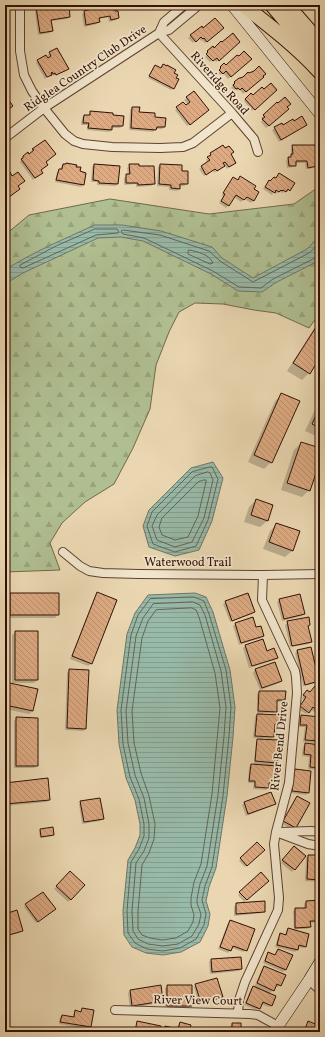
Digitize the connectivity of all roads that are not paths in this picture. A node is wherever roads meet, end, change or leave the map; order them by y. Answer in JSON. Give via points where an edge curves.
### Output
{"nodes":[{"id":1,"x":20,"y":5,"type":"edge"},
{"id":2,"x":184,"y":5,"type":"edge"},
{"id":3,"x":199,"y":5,"type":"edge"},
{"id":4,"x":232,"y":5,"type":"edge"},
{"id":5,"x":243,"y":5,"type":"edge"},
{"id":6,"x":272,"y":5,"type":"edge"},
{"id":7,"x":287,"y":5,"type":"edge"},
{"id":8,"x":297,"y":5,"type":"edge"},
{"id":9,"x":159,"y":33,"type":"junction"},
{"id":10,"x":320,"y":43,"type":"edge"},
{"id":11,"x":320,"y":61,"type":"edge"},
{"id":12,"x":320,"y":72,"type":"edge"},
{"id":13,"x":44,"y":108,"type":"junction"},
{"id":14,"x":232,"y":113,"type":"junction"},
{"id":15,"x":320,"y":114,"type":"edge"},
{"id":16,"x":5,"y":138,"type":"edge"},
{"id":17,"x":258,"y":152,"type":"dead end"},
{"id":18,"x":63,"y":552,"type":"dead end"},
{"id":19,"x":320,"y":574,"type":"edge"},
{"id":20,"x":264,"y":575,"type":"junction"},
{"id":21,"x":276,"y":832,"type":"junction"},
{"id":22,"x":320,"y":832,"type":"edge"},
{"id":23,"x":320,"y":846,"type":"edge"},
{"id":24,"x":320,"y":962,"type":"edge"},
{"id":25,"x":309,"y":980,"type":"junction"},
{"id":26,"x":320,"y":990,"type":"edge"},
{"id":27,"x":115,"y":1010,"type":"dead end"},
{"id":28,"x":238,"y":1013,"type":"junction"},
{"id":29,"x":276,"y":1029,"type":"edge"}],
"edges":[{"from":1,"to":13,"type":"street","via":[[20,51],[24,75]]},
{"from":2,"to":9,"type":"street","name":"Ridglea Country Club Drive","via":[[164,22]]},
{"from":3,"to":9,"type":"street","name":"Ridglea Country Club Drive","via":[[169,30]]},
{"from":4,"to":15,"type":"street"},
{"from":5,"to":12,"type":"highway"},
{"from":6,"to":11,"type":"highway"},
{"from":7,"to":10,"type":"highway"},
{"from":8,"to":10,"type":"highway"},
{"from":9,"to":13,"type":"street","name":"Ridglea Country Club Drive"},
{"from":9,"to":14,"type":"street","name":"Riveridge Road"},
{"from":13,"to":14,"type":"street","via":[[74,141],[120,147],[183,147],[193,143]]},
{"from":13,"to":16,"type":"street","name":"Ridglea Country Club Drive"},
{"from":14,"to":17,"type":"street","name":"Riveridge Road","via":[[254,139]]},
{"from":18,"to":20,"type":"street","name":"Waterwood Trail","via":[[89,571],[104,573]]},
{"from":19,"to":20,"type":"street","name":"Waterwood Trail"},
{"from":20,"to":21,"type":"street","name":"River Bend Drive","via":[[262,600],[295,671],[297,693],[289,783]]},
{"from":21,"to":22,"type":"street"},
{"from":21,"to":23,"type":"street"},
{"from":21,"to":28,"type":"street","name":"River Bend Drive","via":[[274,844],[278,910],[245,982]]},
{"from":24,"to":25,"type":"street"},
{"from":25,"to":26,"type":"street"},
{"from":25,"to":29,"type":"street"},
{"from":27,"to":28,"type":"street","name":"River View Court"},
{"from":28,"to":29,"type":"street","name":"River View Court","via":[[258,1015]]}]}
